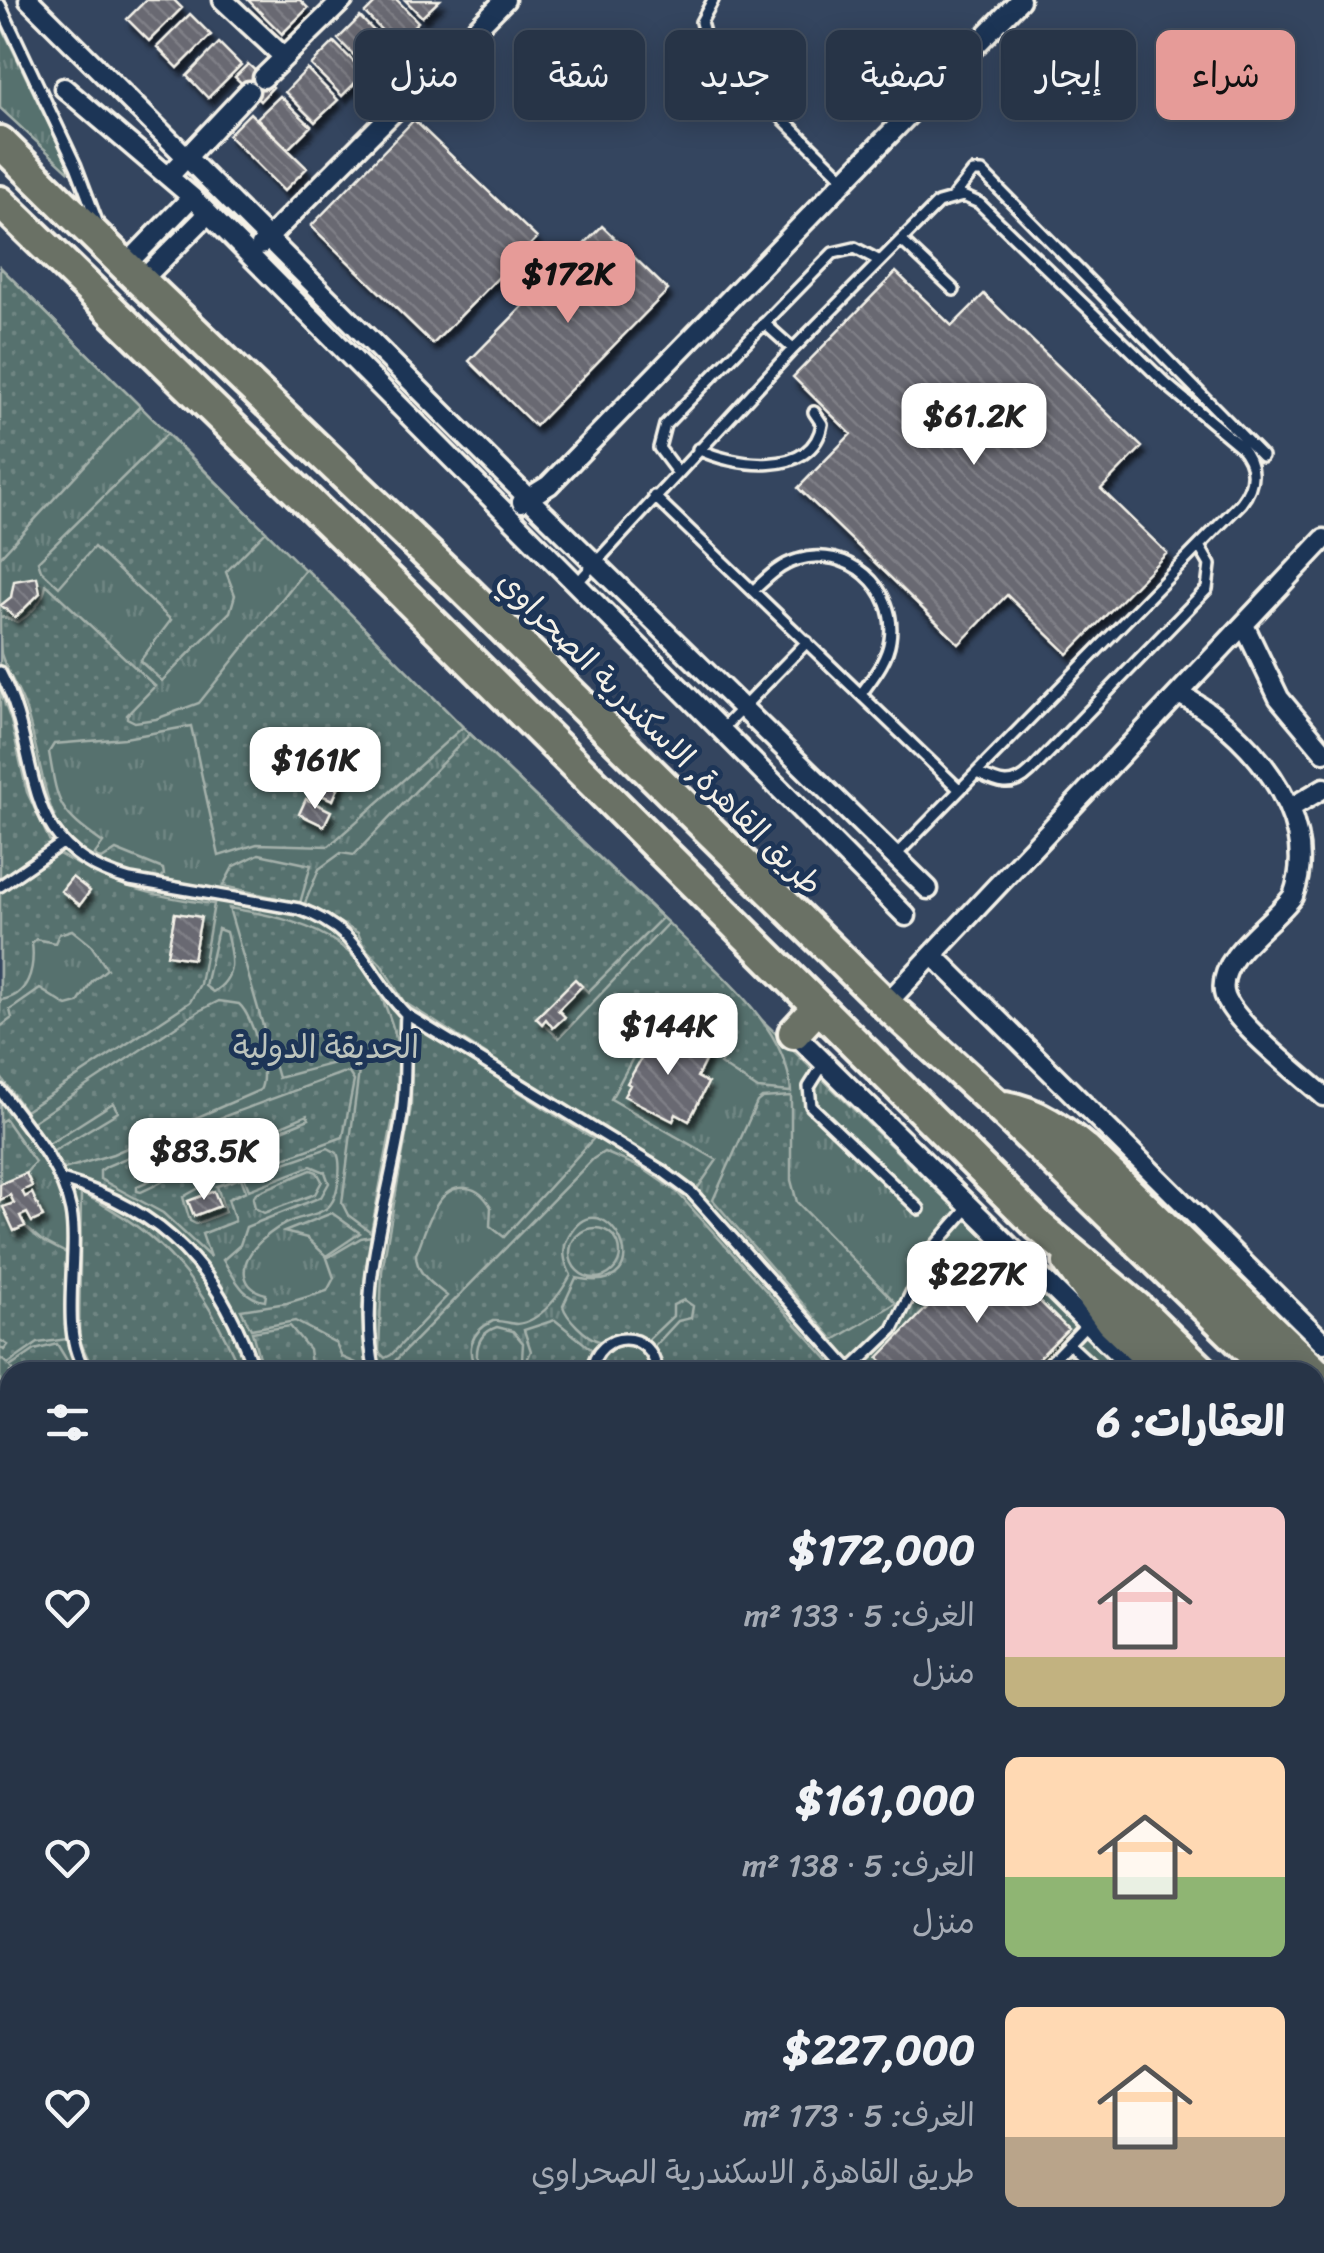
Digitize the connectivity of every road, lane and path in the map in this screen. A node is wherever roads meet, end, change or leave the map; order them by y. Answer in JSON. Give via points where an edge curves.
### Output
{"nodes":[{"id":1,"x":29,"y":0,"type":"edge"},
{"id":2,"x":223,"y":0,"type":"edge"},
{"id":3,"x":343,"y":0,"type":"edge"},
{"id":4,"x":505,"y":0,"type":"edge"},
{"id":5,"x":713,"y":0,"type":"edge"},
{"id":6,"x":1020,"y":0,"type":"edge"},
{"id":7,"x":0,"y":5,"type":"edge"},
{"id":8,"x":284,"y":58,"type":"junction"},
{"id":9,"x":64,"y":88,"type":"dead end"},
{"id":10,"x":0,"y":142,"type":"edge"},
{"id":11,"x":188,"y":156,"type":"junction"},
{"id":12,"x":169,"y":176,"type":"junction"},
{"id":13,"x":844,"y":178,"type":"junction"},
{"id":14,"x":954,"y":196,"type":"junction"},
{"id":15,"x":192,"y":197,"type":"junction"},
{"id":16,"x":0,"y":202,"type":"edge"},
{"id":17,"x":208,"y":214,"type":"junction"},
{"id":18,"x":269,"y":238,"type":"junction"},
{"id":19,"x":901,"y":240,"type":"junction"},
{"id":20,"x":250,"y":256,"type":"junction"},
{"id":21,"x":880,"y":261,"type":"junction"},
{"id":22,"x":125,"y":266,"type":"junction"},
{"id":23,"x":954,"y":290,"type":"dead end"},
{"id":24,"x":764,"y":323,"type":"junction"},
{"id":25,"x":1134,"y":326,"type":"junction"},
{"id":26,"x":1120,"y":341,"type":"junction"},
{"id":27,"x":793,"y":349,"type":"junction"},
{"id":28,"x":814,"y":412,"type":"dead end"},
{"id":29,"x":698,"y":449,"type":"junction"},
{"id":30,"x":1262,"y":456,"type":"dead end"},
{"id":31,"x":677,"y":472,"type":"junction"},
{"id":32,"x":654,"y":496,"type":"junction"},
{"id":33,"x":528,"y":499,"type":"junction"},
{"id":34,"x":504,"y":511,"type":"junction"},
{"id":35,"x":1324,"y":539,"type":"edge"},
{"id":36,"x":1199,"y":546,"type":"junction"},
{"id":37,"x":594,"y":563,"type":"junction"},
{"id":38,"x":576,"y":584,"type":"junction"},
{"id":39,"x":753,"y":591,"type":"junction"},
{"id":40,"x":1244,"y":625,"type":"junction"},
{"id":41,"x":807,"y":642,"type":"junction"},
{"id":42,"x":0,"y":672,"type":"edge"},
{"id":43,"x":861,"y":694,"type":"junction"},
{"id":44,"x":1179,"y":694,"type":"junction"},
{"id":45,"x":742,"y":708,"type":"junction"},
{"id":46,"x":720,"y":730,"type":"junction"},
{"id":47,"x":1324,"y":752,"type":"edge"},
{"id":48,"x":977,"y":772,"type":"junction"},
{"id":49,"x":1324,"y":788,"type":"edge"},
{"id":50,"x":960,"y":790,"type":"junction"},
{"id":51,"x":1298,"y":804,"type":"junction"},
{"id":52,"x":61,"y":844,"type":"junction"},
{"id":53,"x":895,"y":856,"type":"junction"},
{"id":54,"x":0,"y":886,"type":"edge"},
{"id":55,"x":928,"y":889,"type":"dead end"},
{"id":56,"x":906,"y":916,"type":"dead end"},
{"id":57,"x":933,"y":955,"type":"junction"},
{"id":58,"x":886,"y":1004,"type":"junction"},
{"id":59,"x":817,"y":1008,"type":"junction"},
{"id":60,"x":406,"y":1014,"type":"junction"},
{"id":61,"x":794,"y":1034,"type":"joint"},
{"id":62,"x":824,"y":1064,"type":"junction"},
{"id":63,"x":0,"y":1090,"type":"edge"},
{"id":64,"x":1324,"y":1096,"type":"edge"},
{"id":65,"x":998,"y":1105,"type":"junction"},
{"id":66,"x":62,"y":1180,"type":"junction"},
{"id":67,"x":968,"y":1208,"type":"junction"},
{"id":68,"x":919,"y":1209,"type":"dead end"},
{"id":69,"x":1058,"y":1243,"type":"junction"},
{"id":70,"x":1087,"y":1324,"type":"junction"},
{"id":71,"x":1324,"y":1343,"type":"edge"},
{"id":72,"x":1068,"y":1344,"type":"junction"},
{"id":73,"x":81,"y":1362,"type":"edge"},
{"id":74,"x":251,"y":1362,"type":"edge"},
{"id":75,"x":375,"y":1362,"type":"edge"},
{"id":76,"x":595,"y":1362,"type":"edge"},
{"id":77,"x":655,"y":1362,"type":"edge"},
{"id":78,"x":843,"y":1362,"type":"edge"},
{"id":79,"x":860,"y":1362,"type":"edge"},
{"id":80,"x":1051,"y":1362,"type":"edge"},
{"id":81,"x":1088,"y":1362,"type":"edge"},
{"id":82,"x":1127,"y":1362,"type":"edge"},
{"id":83,"x":1154,"y":1362,"type":"edge"},
{"id":84,"x":1193,"y":1362,"type":"edge"},
{"id":85,"x":1262,"y":1362,"type":"edge"},
{"id":86,"x":1304,"y":1362,"type":"edge"}],
"edges":[{"from":1,"to":11,"type":"street"},
{"from":2,"to":8,"type":"street"},
{"from":3,"to":8,"type":"street"},
{"from":4,"to":18,"type":"street"},
{"from":5,"to":13,"type":"lane","via":[[701,22],[707,44]]},
{"from":6,"to":13,"type":"street"},
{"from":7,"to":22,"type":"lane"},
{"from":8,"to":11,"type":"street"},
{"from":9,"to":12,"type":"street"},
{"from":10,"to":22,"type":"highway","name":"طريق القاهرة, الاسكندرية الصحراوي"},
{"from":11,"to":12,"type":"street"},
{"from":11,"to":18,"type":"street"},
{"from":12,"to":15,"type":"street"},
{"from":13,"to":33,"type":"street"},
{"from":14,"to":19,"type":"lane"},
{"from":14,"to":25,"type":"lane","via":[[972,172],[982,172]]},
{"from":14,"to":26,"type":"lane","via":[[979,203]]},
{"from":15,"to":17,"type":"street"},
{"from":15,"to":22,"type":"street"},
{"from":16,"to":59,"type":"highway"},
{"from":17,"to":20,"type":"street"},
{"from":17,"to":22,"type":"street"},
{"from":18,"to":20,"type":"street"},
{"from":18,"to":33,"type":"street"},
{"from":19,"to":21,"type":"lane"},
{"from":19,"to":23,"type":"lane"},
{"from":20,"to":34,"type":"street"},
{"from":21,"to":24,"type":"lane","via":[[855,248],[838,250]]},
{"from":21,"to":27,"type":"lane"},
{"from":22,"to":58,"type":"highway","name":"طريق القاهرة, الاسكندرية الصحراوي"},
{"from":24,"to":27,"type":"lane"},
{"from":24,"to":31,"type":"lane","via":[[661,432],[662,456]]},
{"from":25,"to":26,"type":"lane"},
{"from":25,"to":30,"type":"lane"},
{"from":26,"to":36,"type":"lane","via":[[1250,459],[1246,496]]},
{"from":27,"to":29,"type":"lane"},
{"from":28,"to":29,"type":"lane","via":[[820,434],[788,459],[737,463]]},
{"from":29,"to":31,"type":"lane"},
{"from":31,"to":32,"type":"lane"},
{"from":32,"to":37,"type":"lane"},
{"from":32,"to":39,"type":"lane"},
{"from":33,"to":34,"type":"street"},
{"from":33,"to":37,"type":"street"},
{"from":34,"to":38,"type":"street"},
{"from":35,"to":40,"type":"street"},
{"from":36,"to":48,"type":"lane"},
{"from":36,"to":48,"type":"lane","via":[[1210,565],[1207,589],[1026,777],[1008,784]]},
{"from":37,"to":38,"type":"lane"},
{"from":37,"to":45,"type":"street"},
{"from":38,"to":46,"type":"street"},
{"from":39,"to":41,"type":"lane"},
{"from":39,"to":43,"type":"lane","via":[[776,570],[810,557],[834,558],[866,574],[882,593],[891,628],[883,662]]},
{"from":40,"to":44,"type":"street"},
{"from":40,"to":47,"type":"street","via":[[1279,698]]},
{"from":41,"to":43,"type":"lane"},
{"from":41,"to":45,"type":"lane"},
{"from":42,"to":52,"type":"lane","via":[[17,712],[37,799]]},
{"from":43,"to":50,"type":"lane"},
{"from":44,"to":51,"type":"street","via":[[1256,748]]},
{"from":44,"to":57,"type":"street"},
{"from":45,"to":46,"type":"lane"},
{"from":45,"to":53,"type":"street"},
{"from":46,"to":56,"type":"street"},
{"from":48,"to":50,"type":"lane"},
{"from":49,"to":51,"type":"street"},
{"from":50,"to":53,"type":"lane"},
{"from":51,"to":64,"type":"street","via":[[1308,840],[1300,884],[1229,964],[1223,990],[1233,1013]]},
{"from":52,"to":54,"type":"lane"},
{"from":52,"to":60,"type":"lane","via":[[110,874],[299,909],[325,920],[362,952]]},
{"from":53,"to":55,"type":"street"},
{"from":57,"to":58,"type":"street"},
{"from":57,"to":71,"type":"street"},
{"from":58,"to":65,"type":"highway","name":"طريق القاهرة, الاسكندرية الصحراوي"},
{"from":59,"to":61,"type":"highway"},
{"from":59,"to":69,"type":"highway"},
{"from":60,"to":75,"type":"lane","via":[[402,1116],[369,1311]]},
{"from":60,"to":78,"type":"lane","via":[[692,1193]]},
{"from":61,"to":62,"type":"street"},
{"from":62,"to":67,"type":"street"},
{"from":62,"to":68,"type":"lane","via":[[810,1087],[811,1106]]},
{"from":63,"to":66,"type":"lane"},
{"from":65,"to":85,"type":"highway","name":"طريق القاهرة, الاسكندرية الصحراوي"},
{"from":65,"to":86,"type":"highway","via":[[1027,1111],[1086,1150]]},
{"from":66,"to":73,"type":"lane","via":[[73,1227],[73,1344]]},
{"from":66,"to":74,"type":"lane","via":[[150,1218],[196,1261],[242,1332]]},
{"from":67,"to":70,"type":"street"},
{"from":67,"to":79,"type":"lane","via":[[934,1247],[893,1329]]},
{"from":69,"to":83,"type":"highway","via":[[1096,1303]]},
{"from":69,"to":84,"type":"highway"},
{"from":70,"to":72,"type":"lane"},
{"from":70,"to":82,"type":"street"},
{"from":72,"to":80,"type":"lane"},
{"from":72,"to":81,"type":"lane"},
{"from":76,"to":77,"type":"lane","via":[[599,1350],[617,1339],[647,1348]]}]}
